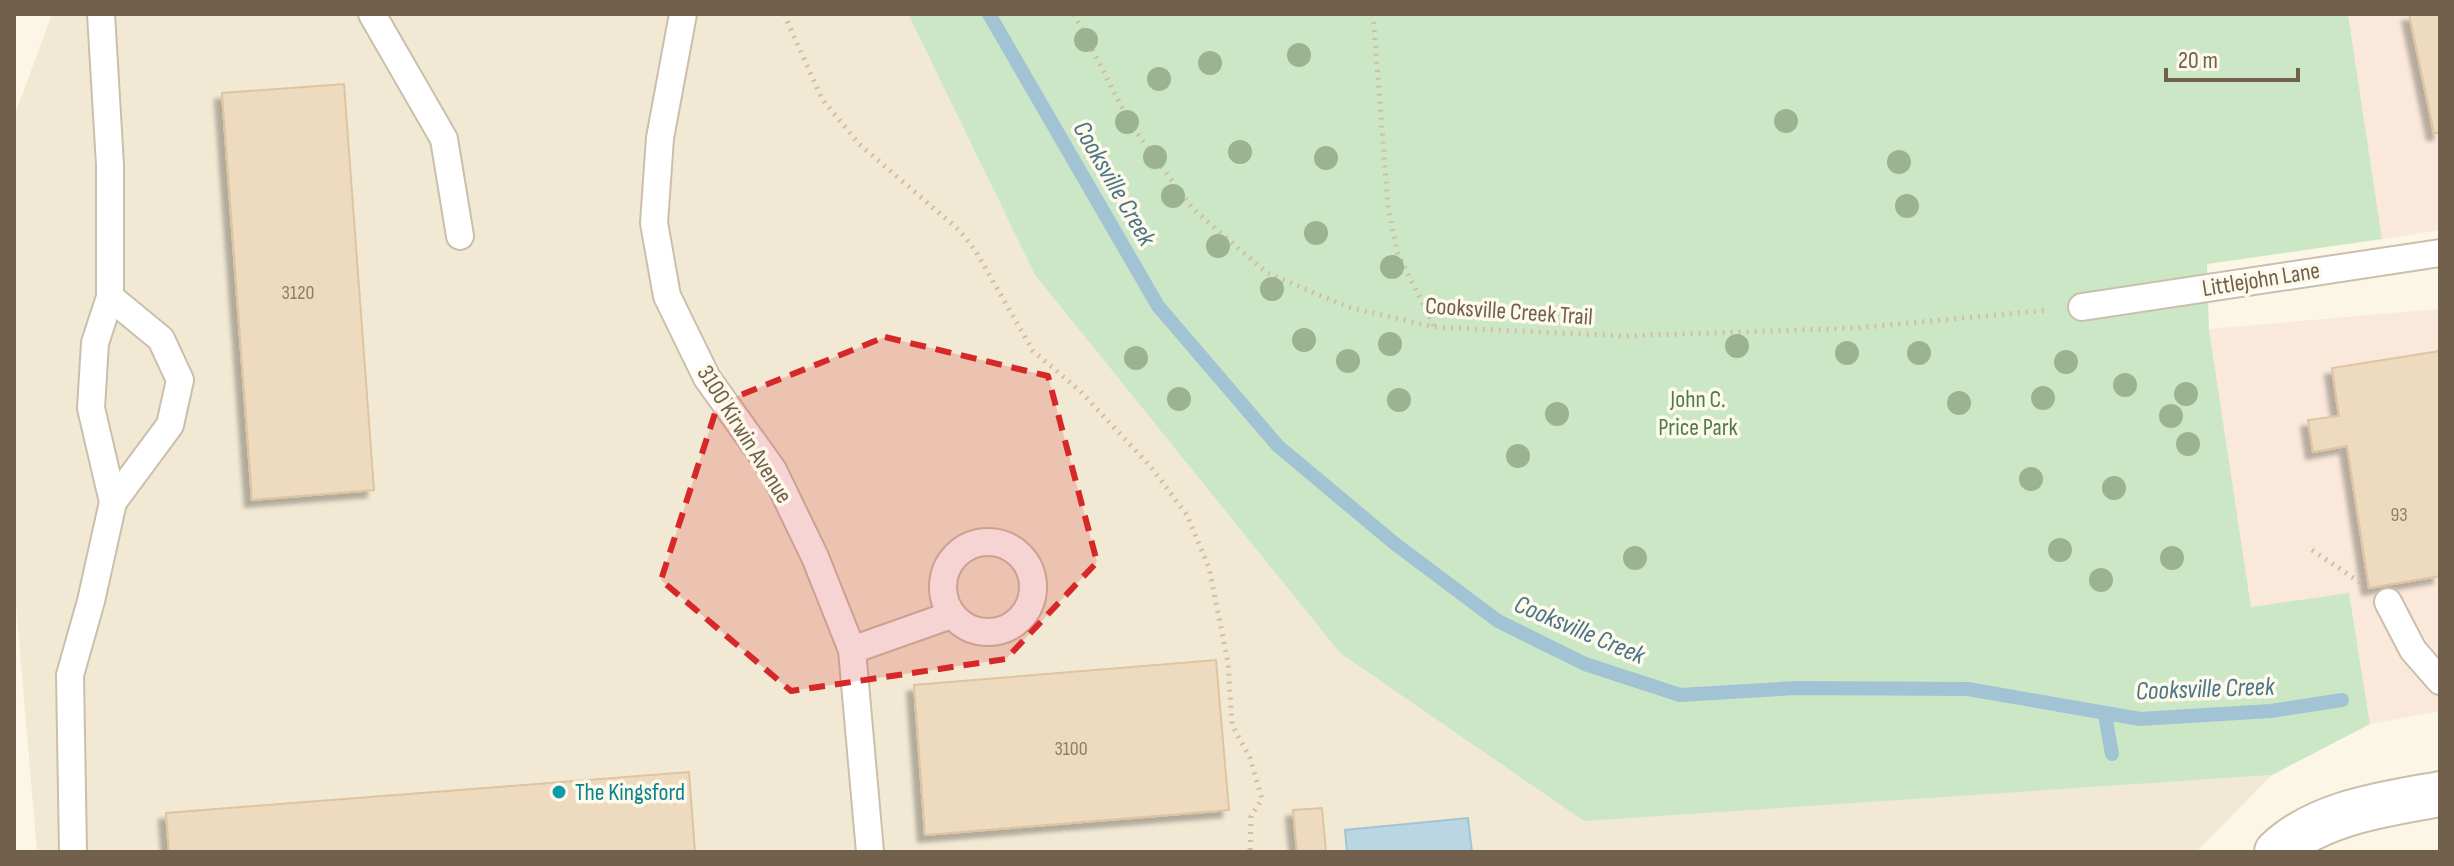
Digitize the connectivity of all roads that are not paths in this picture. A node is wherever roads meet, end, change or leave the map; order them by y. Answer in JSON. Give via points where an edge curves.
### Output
{"nodes":[{"id":1,"x":101,"y":14,"type":"edge"},
{"id":2,"x":372,"y":14,"type":"edge"},
{"id":3,"x":683,"y":14,"type":"edge"},
{"id":4,"x":460,"y":236,"type":"dead end"},
{"id":5,"x":2440,"y":253,"type":"edge"},
{"id":6,"x":110,"y":297,"type":"junction"},
{"id":7,"x":2082,"y":307,"type":"road end"},
{"id":8,"x":113,"y":502,"type":"junction"},
{"id":9,"x":2388,"y":602,"type":"road end"},
{"id":10,"x":951,"y":615,"type":"dead end"},
{"id":11,"x":852,"y":650,"type":"junction"},
{"id":12,"x":2440,"y":681,"type":"edge"},
{"id":13,"x":2440,"y":794,"type":"edge"},
{"id":14,"x":73,"y":852,"type":"edge"},
{"id":15,"x":870,"y":852,"type":"edge"},
{"id":16,"x":2277,"y":852,"type":"edge"}],
"edges":[{"from":1,"to":6,"type":"lane","via":[[110,165]]},
{"from":2,"to":4,"type":"lane","via":[[444,139]]},
{"from":3,"to":11,"type":"lane","name":"3100 Kirwin Avenue","via":[[660,138],[654,223],[667,296],[707,378],[773,470]]},
{"from":5,"to":7,"type":"lane","name":"Littlejohn Lane"},
{"from":6,"to":8,"type":"lane","via":[[95,343],[91,408]]},
{"from":6,"to":8,"type":"lane","via":[[161,339],[180,380],[170,425]]},
{"from":8,"to":14,"type":"lane","via":[[70,675]]},
{"from":9,"to":12,"type":"lane","via":[[2413,650]]},
{"from":10,"to":11,"type":"lane"},
{"from":11,"to":15,"type":"lane","name":"3100 Kirwin Avenue"},
{"from":13,"to":16,"type":"street","via":[[2382,804],[2325,822]]}]}
